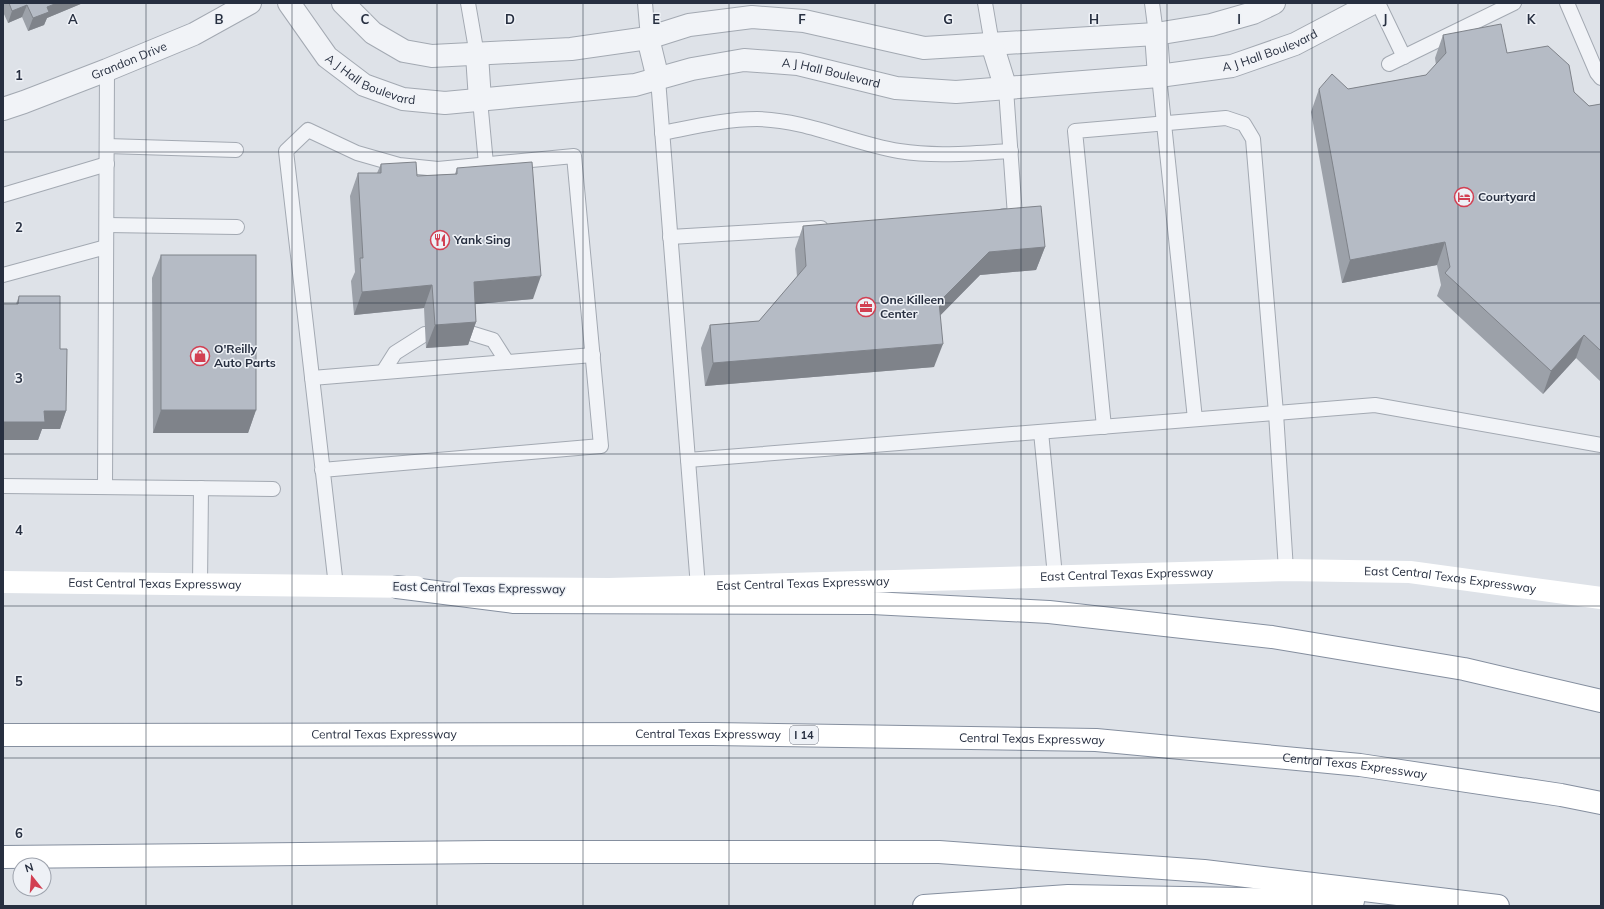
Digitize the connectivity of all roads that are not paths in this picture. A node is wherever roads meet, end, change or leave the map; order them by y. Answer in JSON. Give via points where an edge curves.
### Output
{"nodes":[{"id":1,"x":250,"y":3,"type":"edge"},
{"id":2,"x":289,"y":3,"type":"edge"},
{"id":3,"x":343,"y":3,"type":"edge"},
{"id":4,"x":468,"y":3,"type":"edge"},
{"id":5,"x":645,"y":3,"type":"edge"},
{"id":6,"x":985,"y":3,"type":"edge"},
{"id":7,"x":1152,"y":3,"type":"edge"},
{"id":8,"x":1274,"y":3,"type":"edge"},
{"id":9,"x":1373,"y":3,"type":"edge"},
{"id":10,"x":1378,"y":3,"type":"edge"},
{"id":11,"x":1514,"y":3,"type":"edge"},
{"id":12,"x":1568,"y":3,"type":"edge"},
{"id":13,"x":1156,"y":34,"type":"junction"},
{"id":14,"x":648,"y":38,"type":"junction"},
{"id":15,"x":992,"y":44,"type":"junction"},
{"id":16,"x":477,"y":55,"type":"junction"},
{"id":17,"x":1404,"y":57,"type":"junction"},
{"id":18,"x":1389,"y":64,"type":"dead end"},
{"id":19,"x":107,"y":70,"type":"junction"},
{"id":20,"x":1160,"y":76,"type":"junction"},
{"id":21,"x":1601,"y":78,"type":"edge"},
{"id":22,"x":658,"y":79,"type":"junction"},
{"id":23,"x":1006,"y":89,"type":"junction"},
{"id":24,"x":480,"y":100,"type":"junction"},
{"id":25,"x":3,"y":109,"type":"edge"},
{"id":26,"x":1164,"y":123,"type":"junction"},
{"id":27,"x":662,"y":133,"type":"junction"},
{"id":28,"x":107,"y":146,"type":"junction"},
{"id":29,"x":236,"y":150,"type":"dead end"},
{"id":30,"x":1011,"y":151,"type":"junction"},
{"id":31,"x":107,"y":164,"type":"junction"},
{"id":32,"x":486,"y":164,"type":"junction"},
{"id":33,"x":3,"y":195,"type":"edge"},
{"id":34,"x":992,"y":217,"type":"edge"},
{"id":35,"x":107,"y":225,"type":"junction"},
{"id":36,"x":236,"y":227,"type":"dead end"},
{"id":37,"x":835,"y":227,"type":"edge"},
{"id":38,"x":670,"y":237,"type":"junction"},
{"id":39,"x":106,"y":246,"type":"junction"},
{"id":40,"x":3,"y":275,"type":"edge"},
{"id":41,"x":467,"y":332,"type":"edge"},
{"id":42,"x":425,"y":334,"type":"dead end"},
{"id":43,"x":593,"y":355,"type":"junction"},
{"id":44,"x":506,"y":362,"type":"junction"},
{"id":45,"x":383,"y":372,"type":"junction"},
{"id":46,"x":312,"y":378,"type":"junction"},
{"id":47,"x":1276,"y":413,"type":"junction"},
{"id":48,"x":1195,"y":419,"type":"junction"},
{"id":49,"x":1104,"y":427,"type":"junction"},
{"id":50,"x":1041,"y":432,"type":"junction"},
{"id":51,"x":1601,"y":445,"type":"edge"},
{"id":52,"x":688,"y":460,"type":"junction"},
{"id":53,"x":322,"y":470,"type":"junction"},
{"id":54,"x":3,"y":486,"type":"edge"},
{"id":55,"x":105,"y":487,"type":"junction"},
{"id":56,"x":201,"y":488,"type":"junction"},
{"id":57,"x":273,"y":489,"type":"dead end"},
{"id":58,"x":1286,"y":570,"type":"junction"},
{"id":59,"x":1055,"y":576,"type":"junction"},
{"id":60,"x":3,"y":582,"type":"edge"},
{"id":61,"x":200,"y":584,"type":"junction"},
{"id":62,"x":336,"y":586,"type":"junction"},
{"id":63,"x":397,"y":587,"type":"junction"},
{"id":64,"x":698,"y":587,"type":"junction"},
{"id":65,"x":1601,"y":598,"type":"edge"},
{"id":66,"x":1601,"y":701,"type":"edge"},
{"id":67,"x":3,"y":735,"type":"edge"},
{"id":68,"x":1601,"y":803,"type":"edge"},
{"id":69,"x":3,"y":857,"type":"edge"},
{"id":70,"x":1489,"y":904,"type":"edge"},
{"id":71,"x":924,"y":906,"type":"edge"}],
"edges":[{"from":1,"to":19,"type":"street","name":"Grandon Drive","via":[[194,34]]},
{"from":2,"to":24,"type":"street","name":"A J Hall Boulevard","via":[[327,57],[364,85],[404,99],[445,103]]},
{"from":3,"to":16,"type":"street","via":[[373,33],[404,51],[432,56]]},
{"from":4,"to":16,"type":"lane"},
{"from":5,"to":14,"type":"lane"},
{"from":6,"to":15,"type":"lane"},
{"from":7,"to":13,"type":"lane"},
{"from":8,"to":13,"type":"street","via":[[1253,13],[1211,25]]},
{"from":9,"to":20,"type":"street","name":"A J Hall Boulevard","via":[[1295,44],[1239,64]]},
{"from":10,"to":17,"type":"lane"},
{"from":11,"to":17,"type":"lane"},
{"from":12,"to":21,"type":"lane"},
{"from":13,"to":15,"type":"street"},
{"from":13,"to":20,"type":"street"},
{"from":14,"to":15,"type":"street","via":[[689,25],[752,17],[804,21],[924,48]]},
{"from":14,"to":16,"type":"street","via":[[571,49]]},
{"from":14,"to":22,"type":"street"},
{"from":15,"to":23,"type":"street"},
{"from":16,"to":24,"type":"street"},
{"from":17,"to":18,"type":"lane"},
{"from":19,"to":25,"type":"street","name":"Grandon Drive"},
{"from":19,"to":28,"type":"lane"},
{"from":20,"to":23,"type":"street","name":"A J Hall Boulevard"},
{"from":20,"to":26,"type":"lane"},
{"from":22,"to":23,"type":"street","name":"A J Hall Boulevard","via":[[692,69],[744,60],[798,64],[896,88],[956,92]]},
{"from":22,"to":24,"type":"street","name":"A J Hall Boulevard","via":[[636,85]]},
{"from":22,"to":27,"type":"lane"},
{"from":23,"to":30,"type":"lane"},
{"from":24,"to":32,"type":"lane"},
{"from":26,"to":47,"type":"lane","via":[[1226,118],[1244,124],[1253,138]]},
{"from":26,"to":48,"type":"lane"},
{"from":26,"to":49,"type":"lane","via":[[1075,131]]},
{"from":27,"to":30,"type":"lane","via":[[722,122],[758,120],[803,124],[898,151],[946,155]]},
{"from":27,"to":38,"type":"lane"},
{"from":28,"to":29,"type":"lane"},
{"from":28,"to":31,"type":"lane"},
{"from":30,"to":34,"type":"lane","via":[[1015,216]]},
{"from":31,"to":33,"type":"lane"},
{"from":31,"to":35,"type":"lane"},
{"from":32,"to":43,"type":"lane","via":[[574,156]]},
{"from":32,"to":46,"type":"lane","via":[[438,168],[399,164],[357,153],[308,130],[286,151]]},
{"from":35,"to":36,"type":"lane"},
{"from":35,"to":39,"type":"lane"},
{"from":37,"to":38,"type":"lane"},
{"from":38,"to":52,"type":"lane"},
{"from":39,"to":40,"type":"lane"},
{"from":39,"to":55,"type":"lane"},
{"from":41,"to":44,"type":"lane","via":[[493,340]]},
{"from":42,"to":45,"type":"lane","via":[[395,353]]},
{"from":43,"to":44,"type":"lane"},
{"from":43,"to":53,"type":"lane","via":[[601,446]]},
{"from":44,"to":45,"type":"lane"},
{"from":45,"to":46,"type":"lane"},
{"from":46,"to":53,"type":"lane"},
{"from":47,"to":48,"type":"lane"},
{"from":47,"to":51,"type":"lane","via":[[1375,405]]},
{"from":47,"to":58,"type":"lane"},
{"from":48,"to":49,"type":"lane"},
{"from":49,"to":50,"type":"lane"},
{"from":50,"to":52,"type":"lane"},
{"from":50,"to":59,"type":"lane"},
{"from":52,"to":64,"type":"lane"},
{"from":53,"to":62,"type":"lane"},
{"from":54,"to":55,"type":"lane"},
{"from":55,"to":56,"type":"lane"},
{"from":56,"to":57,"type":"lane"},
{"from":56,"to":61,"type":"lane"},
{"from":58,"to":59,"type":"main road","name":"East Central Texas Expressway"},
{"from":58,"to":65,"type":"main road","name":"East Central Texas Expressway","via":[[1410,572]]},
{"from":59,"to":64,"type":"main road","name":"East Central Texas Expressway"},
{"from":60,"to":61,"type":"main road","name":"East Central Texas Expressway"},
{"from":61,"to":62,"type":"main road","name":"East Central Texas Expressway"},
{"from":62,"to":63,"type":"main road","name":"East Central Texas Expressway"},
{"from":63,"to":64,"type":"main road","name":"East Central Texas Expressway"},
{"from":63,"to":66,"type":"main road","via":[[514,602],[872,603],[1049,612],[1272,637],[1464,669]]},
{"from":67,"to":68,"type":"main road","name":"Central Texas Expressway","number":"I 14","via":[[712,734],[1096,740],[1360,765]]},
{"from":69,"to":70,"type":"main road","via":[[487,852],[939,852],[1204,871]]},
{"from":70,"to":71,"type":"main road","via":[[1068,896]]}]}
